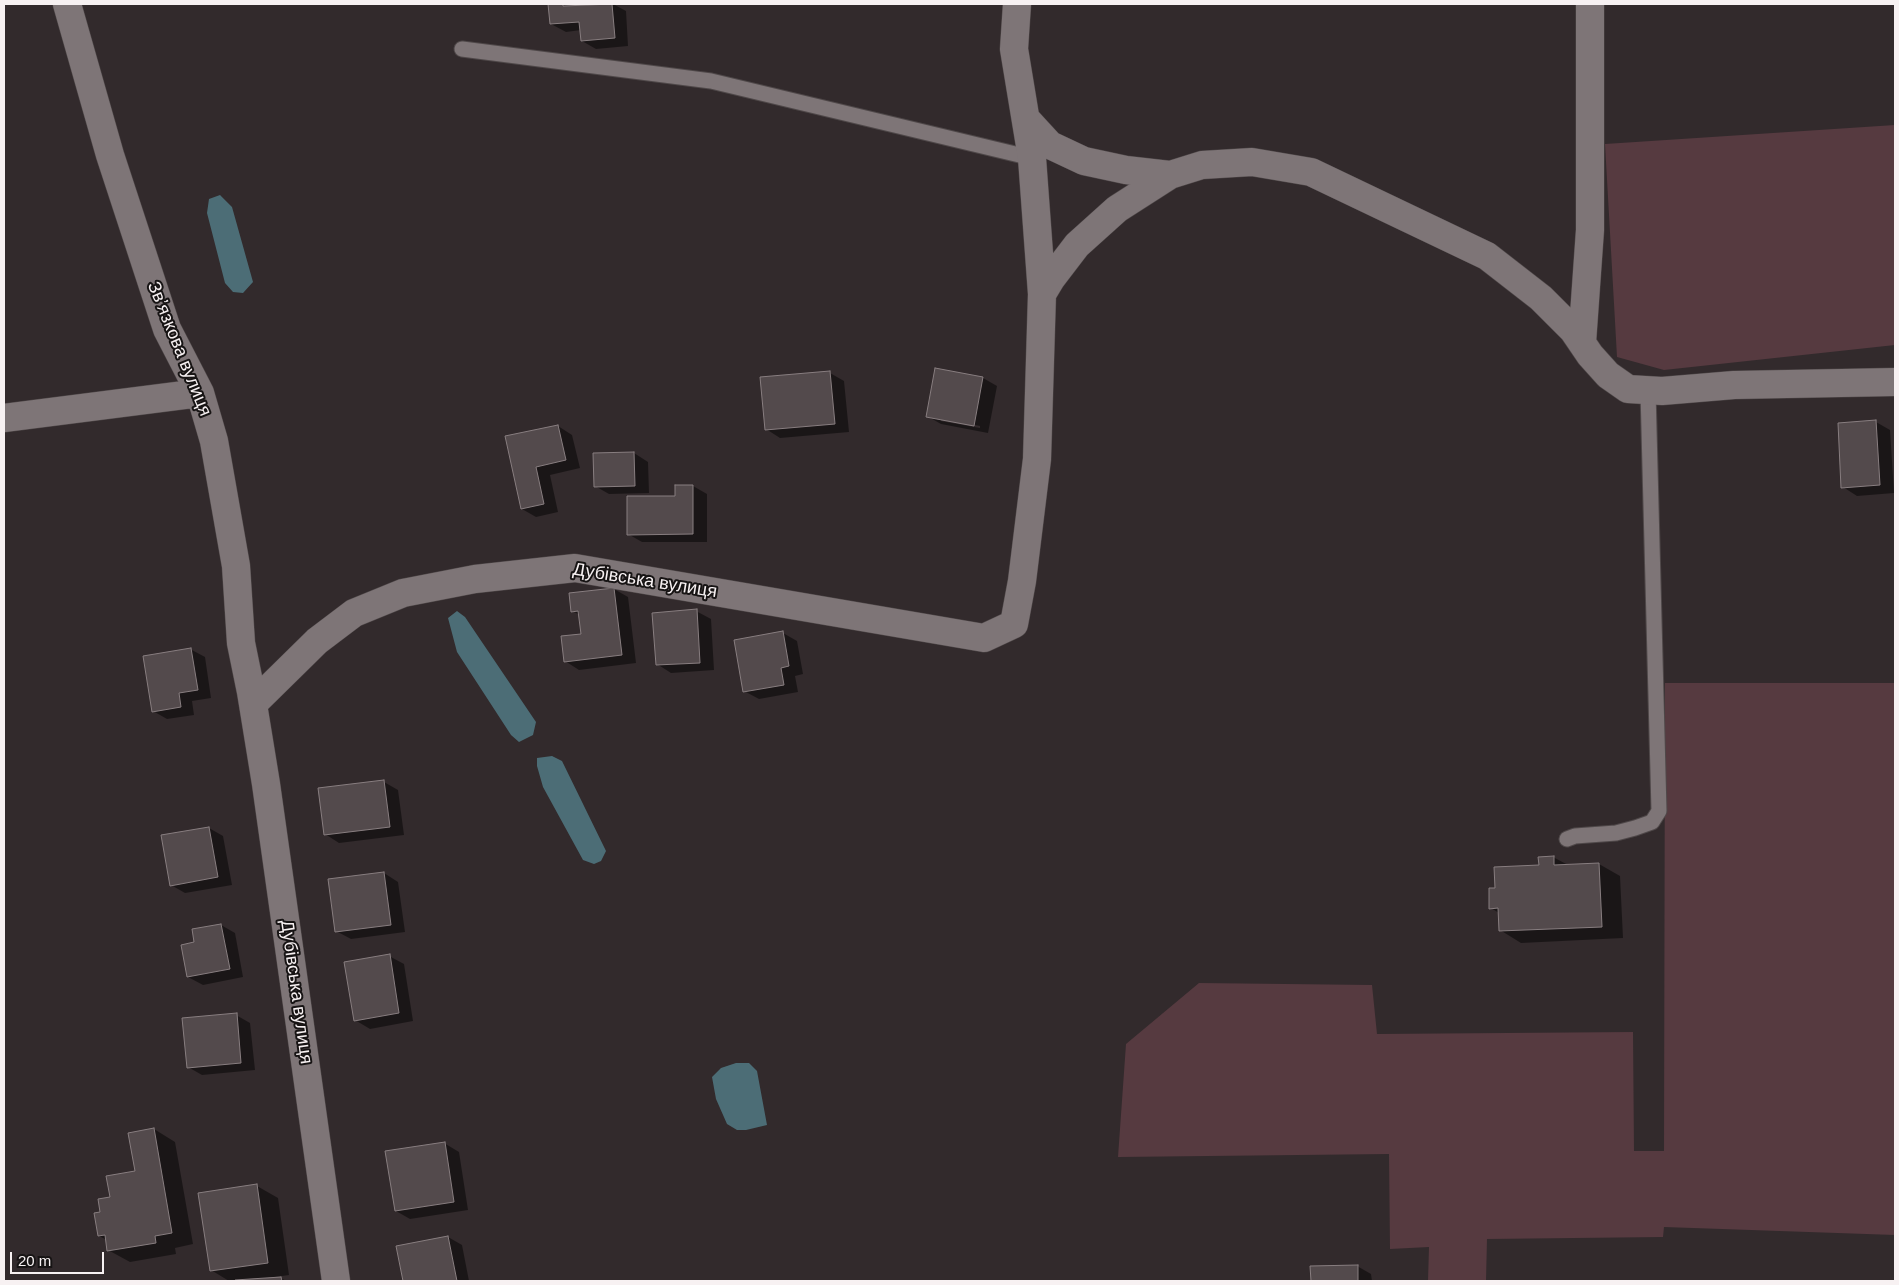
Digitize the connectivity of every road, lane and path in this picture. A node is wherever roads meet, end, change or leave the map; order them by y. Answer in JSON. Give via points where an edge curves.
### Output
{"nodes":[{"id":1,"x":67,"y":4,"type":"edge"},
{"id":2,"x":1017,"y":4,"type":"edge"},
{"id":3,"x":1590,"y":4,"type":"edge"},
{"id":4,"x":462,"y":49,"type":"dead end"},
{"id":5,"x":1027,"y":120,"type":"junction"},
{"id":6,"x":1032,"y":158,"type":"junction"},
{"id":7,"x":1170,"y":175,"type":"junction"},
{"id":8,"x":1042,"y":294,"type":"junction"},
{"id":9,"x":1582,"y":343,"type":"junction"},
{"id":10,"x":1895,"y":382,"type":"edge"},
{"id":11,"x":1648,"y":391,"type":"junction"},
{"id":12,"x":200,"y":393,"type":"junction"},
{"id":13,"x":4,"y":418,"type":"edge"},
{"id":14,"x":241,"y":643,"type":"joint"},
{"id":15,"x":253,"y":704,"type":"junction"},
{"id":16,"x":1567,"y":839,"type":"dead end"},
{"id":17,"x":336,"y":1281,"type":"edge"}],
"edges":[{"from":1,"to":12,"type":"street","name":"Звʼязкова вулиця","via":[[110,155],[164,320]]},
{"from":2,"to":5,"type":"street","via":[[1014,49]]},
{"from":3,"to":9,"type":"street","via":[[1590,230]]},
{"from":4,"to":6,"type":"lane","via":[[711,81]]},
{"from":5,"to":6,"type":"street"},
{"from":5,"to":7,"type":"street","via":[[1050,145],[1084,161]]},
{"from":6,"to":8,"type":"street"},
{"from":7,"to":8,"type":"street","via":[[1118,209],[1077,245]]},
{"from":7,"to":9,"type":"street","via":[[1202,165],[1252,162],[1311,172],[1487,256],[1541,298]]},
{"from":8,"to":15,"type":"street","name":"Дубівська вулиця","via":[[1037,459],[1014,624],[984,638],[575,568],[475,579],[403,593],[354,613],[317,641]]},
{"from":9,"to":11,"type":"street","via":[[1608,375],[1628,388]]},
{"from":10,"to":11,"type":"street","via":[[1734,385]]},
{"from":11,"to":16,"type":"lane","via":[[1659,811],[1652,822],[1635,828]]},
{"from":12,"to":13,"type":"street"},
{"from":12,"to":14,"type":"street","name":"Звʼязкова вулиця","via":[[214,441],[236,566]]},
{"from":14,"to":15,"type":"street","name":"Дубівська вулиця"},
{"from":15,"to":17,"type":"street","name":"Дубівська вулиця"}]}
